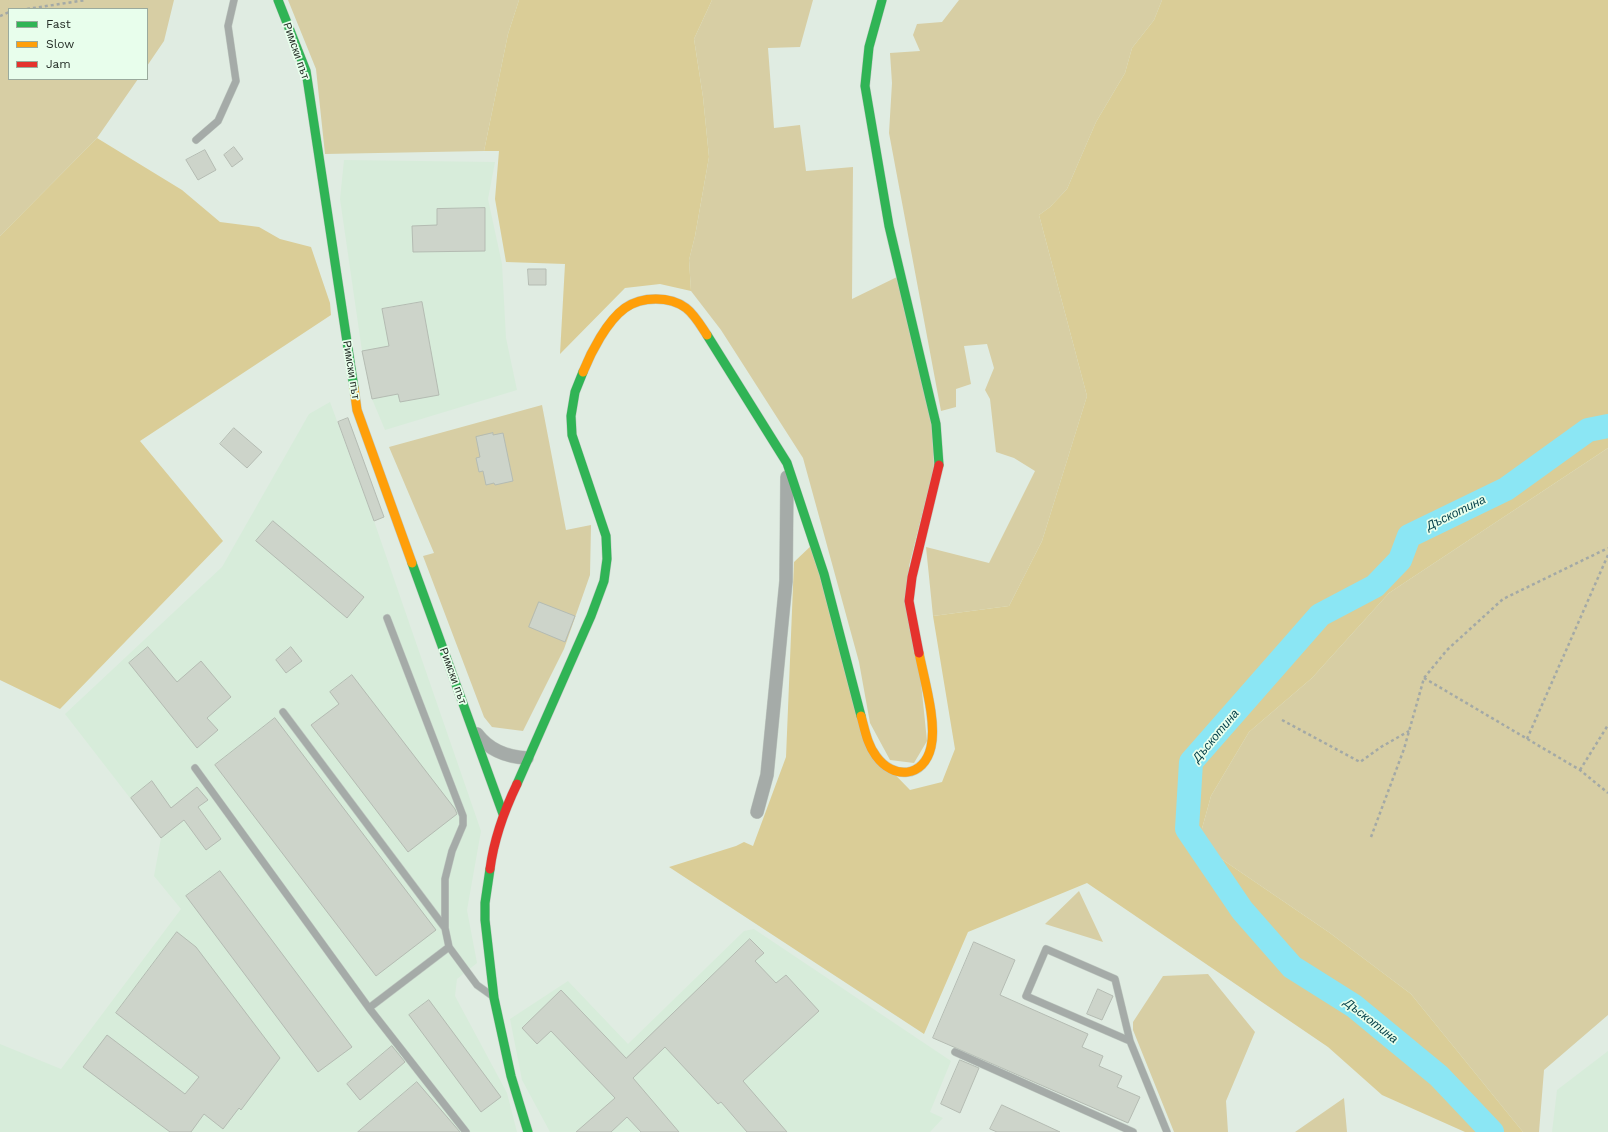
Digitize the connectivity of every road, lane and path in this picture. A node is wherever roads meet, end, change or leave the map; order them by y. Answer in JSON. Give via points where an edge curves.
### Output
{"nodes":[{"id":1,"x":86,"y":0,"type":"edge"},
{"id":2,"x":234,"y":0,"type":"edge"},
{"id":3,"x":278,"y":0,"type":"edge"},
{"id":4,"x":882,"y":0,"type":"edge"},
{"id":5,"x":34,"y":8,"type":"edge"},
{"id":6,"x":196,"y":140,"type":"dead end"},
{"id":7,"x":788,"y":463,"type":"junction"},
{"id":8,"x":1608,"y":548,"type":"edge"},
{"id":9,"x":1608,"y":555,"type":"edge"},
{"id":10,"x":387,"y":618,"type":"dead end"},
{"id":11,"x":1424,"y":678,"type":"junction"},
{"id":12,"x":283,"y":712,"type":"dead end"},
{"id":13,"x":1282,"y":720,"type":"dead end"},
{"id":14,"x":1608,"y":725,"type":"edge"},
{"id":15,"x":472,"y":727,"type":"junction"},
{"id":16,"x":1409,"y":730,"type":"junction"},
{"id":17,"x":1527,"y":739,"type":"junction"},
{"id":18,"x":527,"y":758,"type":"junction"},
{"id":19,"x":195,"y":768,"type":"dead end"},
{"id":20,"x":1580,"y":770,"type":"junction"},
{"id":21,"x":1608,"y":793,"type":"edge"},
{"id":22,"x":757,"y":812,"type":"dead end"},
{"id":23,"x":503,"y":814,"type":"junction"},
{"id":24,"x":1371,"y":837,"type":"dead end"},
{"id":25,"x":445,"y":928,"type":"junction"},
{"id":26,"x":449,"y":947,"type":"junction"},
{"id":27,"x":494,"y":998,"type":"junction"},
{"id":28,"x":369,"y":1008,"type":"junction"},
{"id":29,"x":1130,"y":1041,"type":"junction"},
{"id":30,"x":956,"y":1052,"type":"dead end"},
{"id":31,"x":466,"y":1132,"type":"edge"},
{"id":32,"x":528,"y":1132,"type":"edge"},
{"id":33,"x":1133,"y":1132,"type":"edge"},
{"id":34,"x":1167,"y":1132,"type":"edge"}],
"edges":[{"from":1,"to":5,"type":"path"},
{"from":2,"to":6,"type":"lane","via":[[228,26],[236,81],[218,121]]},
{"from":3,"to":15,"type":"street","name":"Римски път","via":[[306,71],[357,410]]},
{"from":4,"to":7,"type":"street","via":[[869,47],[864,86],[889,226],[936,424],[939,449],[938,466],[912,577],[909,601],[933,730],[931,746],[924,763],[913,771],[899,774],[887,768],[875,758],[868,743],[824,574]]},
{"from":7,"to":18,"type":"street","via":[[699,322],[686,308],[666,300],[645,299],[625,308],[605,330],[586,361],[575,392],[571,416],[572,435],[606,536],[607,559],[604,581],[591,616]]},
{"from":7,"to":22,"type":"street","via":[[786,582],[767,775]]},
{"from":8,"to":11,"type":"path","via":[[1502,599],[1447,650]]},
{"from":9,"to":17,"type":"path"},
{"from":10,"to":25,"type":"lane","via":[[463,816],[463,825],[452,850],[445,879]]},
{"from":11,"to":16,"type":"path"},
{"from":11,"to":17,"type":"path"},
{"from":12,"to":25,"type":"lane"},
{"from":13,"to":16,"type":"path","via":[[1360,762]]},
{"from":14,"to":20,"type":"path"},
{"from":15,"to":18,"type":"street","name":"Римски път","via":[[485,743],[494,749],[511,756]]},
{"from":15,"to":23,"type":"street","name":"Римски път"},
{"from":16,"to":24,"type":"path"},
{"from":17,"to":20,"type":"path"},
{"from":18,"to":23,"type":"street"},
{"from":19,"to":28,"type":"lane"},
{"from":20,"to":21,"type":"path"},
{"from":23,"to":27,"type":"street","via":[[491,857],[484,920]]},
{"from":25,"to":26,"type":"lane"},
{"from":26,"to":27,"type":"lane","via":[[477,985]]},
{"from":26,"to":28,"type":"lane"},
{"from":27,"to":32,"type":"street","via":[[511,1076]]},
{"from":28,"to":31,"type":"lane"},
{"from":29,"to":29,"type":"lane","via":[[1115,979],[1046,949],[1026,996]]},
{"from":29,"to":34,"type":"lane"},
{"from":30,"to":33,"type":"lane"}]}
